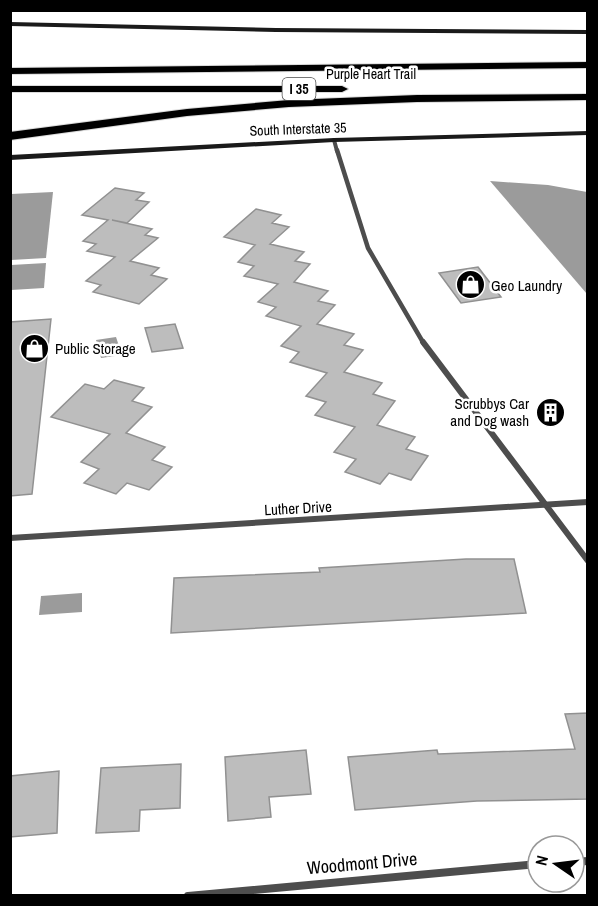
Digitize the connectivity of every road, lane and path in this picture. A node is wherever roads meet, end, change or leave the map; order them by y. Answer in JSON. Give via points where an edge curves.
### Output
{"nodes":[{"id":1,"x":10,"y":24,"type":"edge"},
{"id":2,"x":588,"y":32,"type":"edge"},
{"id":3,"x":588,"y":65,"type":"edge"},
{"id":4,"x":10,"y":73,"type":"edge"},
{"id":5,"x":588,"y":74,"type":"edge"},
{"id":6,"x":10,"y":88,"type":"edge"},
{"id":7,"x":588,"y":91,"type":"edge"},
{"id":8,"x":588,"y":97,"type":"edge"},
{"id":9,"x":588,"y":133,"type":"edge"},
{"id":10,"x":10,"y":136,"type":"edge"},
{"id":11,"x":334,"y":140,"type":"junction"},
{"id":12,"x":10,"y":158,"type":"edge"},
{"id":13,"x":588,"y":502,"type":"edge"},
{"id":14,"x":544,"y":505,"type":"junction"},
{"id":15,"x":10,"y":538,"type":"edge"},
{"id":16,"x":588,"y":561,"type":"edge"},
{"id":17,"x":526,"y":865,"type":"edge"},
{"id":18,"x":189,"y":896,"type":"edge"}],
"edges":[{"from":1,"to":2,"type":"main road"},
{"from":3,"to":4,"type":"highway","via":[[141,68]]},
{"from":4,"to":5,"type":"highway","name":"Purple Heart Trail","number":"I 35"},
{"from":6,"to":7,"type":"highway","name":"Purple Heart Trail","number":"I 35"},
{"from":8,"to":10,"type":"highway","via":[[436,97],[275,104]]},
{"from":9,"to":11,"type":"main road","name":"South Interstate 35"},
{"from":11,"to":12,"type":"main road","name":"South Interstate 35"},
{"from":11,"to":14,"type":"street","via":[[368,248],[429,353]]},
{"from":13,"to":14,"type":"street","name":"Luther Drive"},
{"from":14,"to":15,"type":"street","name":"Luther Drive"},
{"from":14,"to":16,"type":"street"},
{"from":17,"to":18,"type":"street","name":"Woodmont Drive"}]}
